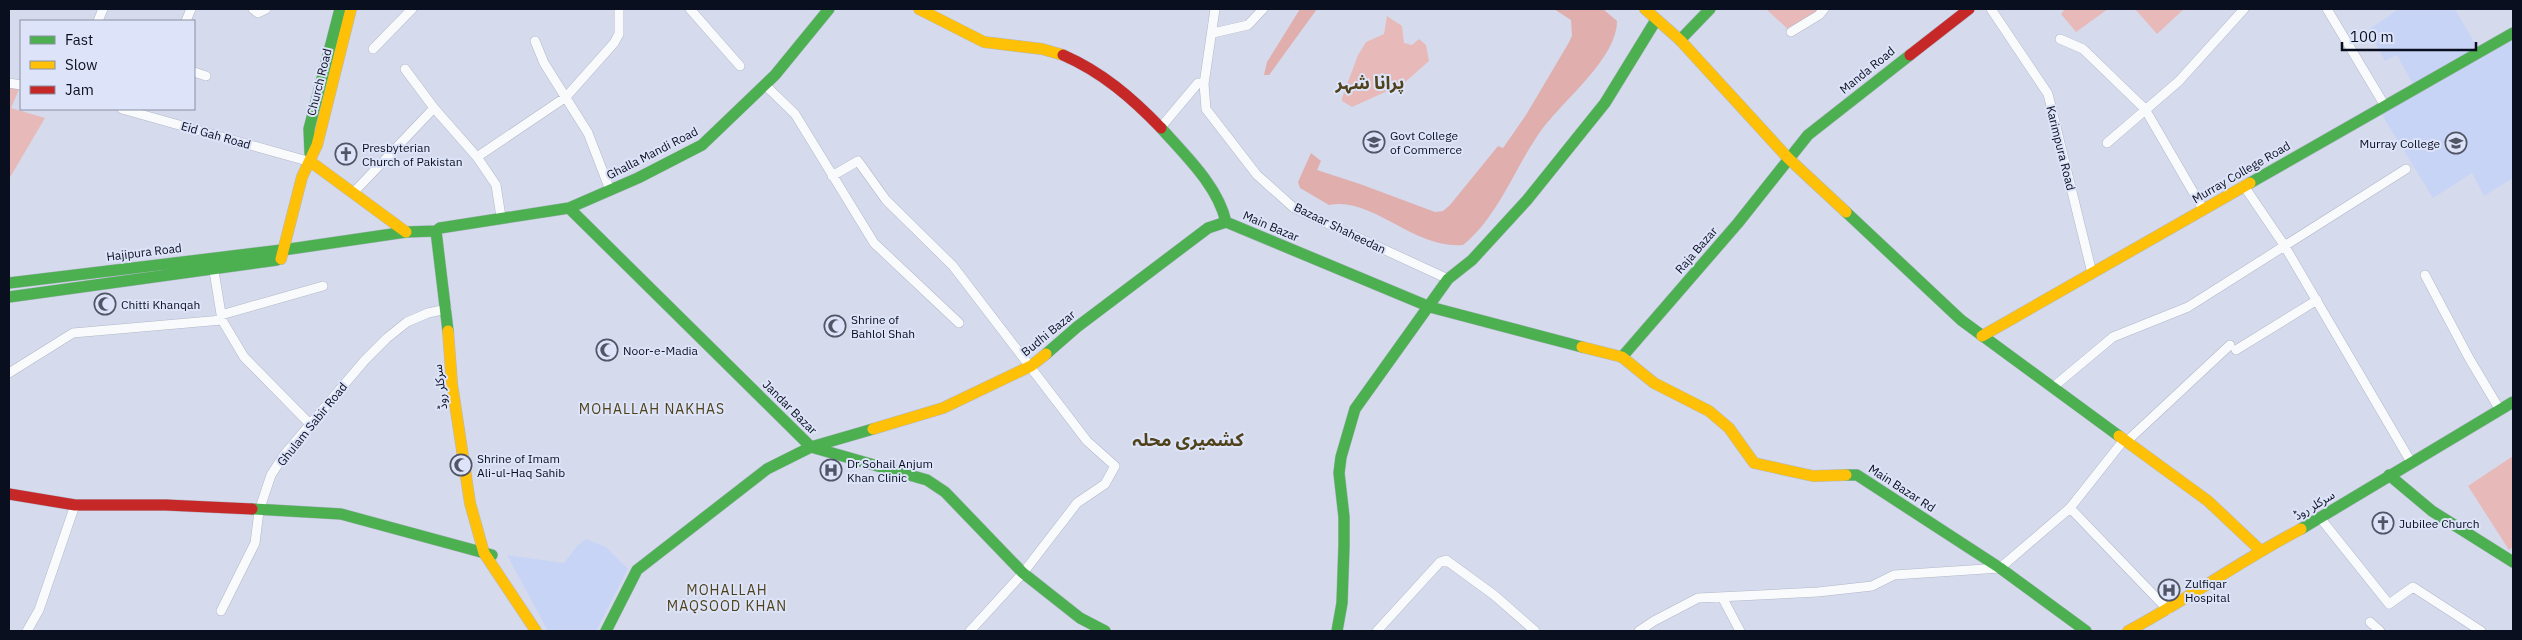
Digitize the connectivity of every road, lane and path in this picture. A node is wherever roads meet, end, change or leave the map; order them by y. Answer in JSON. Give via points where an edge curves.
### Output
{"nodes":[{"id":1,"x":254,"y":9,"type":"edge"},
{"id":2,"x":266,"y":9,"type":"edge"},
{"id":3,"x":340,"y":9,"type":"edge"},
{"id":4,"x":351,"y":9,"type":"edge"},
{"id":5,"x":412,"y":9,"type":"edge"},
{"id":6,"x":619,"y":9,"type":"edge"},
{"id":7,"x":690,"y":9,"type":"edge"},
{"id":8,"x":829,"y":9,"type":"edge"},
{"id":9,"x":919,"y":9,"type":"edge"},
{"id":10,"x":1215,"y":9,"type":"edge"},
{"id":11,"x":1264,"y":9,"type":"edge"},
{"id":12,"x":1645,"y":9,"type":"edge"},
{"id":13,"x":1710,"y":9,"type":"edge"},
{"id":14,"x":1824,"y":9,"type":"edge"},
{"id":15,"x":1969,"y":9,"type":"edge"},
{"id":16,"x":1991,"y":9,"type":"edge"},
{"id":17,"x":2244,"y":9,"type":"edge"},
{"id":18,"x":2327,"y":9,"type":"edge"},
{"id":19,"x":1656,"y":20,"type":"junction"},
{"id":20,"x":1213,"y":32,"type":"junction"},
{"id":21,"x":1791,"y":32,"type":"dead end"},
{"id":22,"x":2513,"y":32,"type":"edge"},
{"id":23,"x":2060,"y":38,"type":"dead end"},
{"id":24,"x":1680,"y":40,"type":"junction"},
{"id":25,"x":535,"y":41,"type":"dead end"},
{"id":26,"x":373,"y":49,"type":"dead end"},
{"id":27,"x":740,"y":66,"type":"dead end"},
{"id":28,"x":405,"y":69,"type":"dead end"},
{"id":29,"x":195,"y":72,"type":"edge"},
{"id":30,"x":206,"y":76,"type":"dead end"},
{"id":31,"x":1204,"y":84,"type":"junction"},
{"id":32,"x":765,"y":85,"type":"junction"},
{"id":33,"x":566,"y":97,"type":"junction"},
{"id":34,"x":2385,"y":106,"type":"junction"},
{"id":35,"x":434,"y":108,"type":"junction"},
{"id":36,"x":2145,"y":109,"type":"junction"},
{"id":37,"x":126,"y":110,"type":"edge"},
{"id":38,"x":1161,"y":127,"type":"junction"},
{"id":39,"x":2107,"y":143,"type":"dead end"},
{"id":40,"x":477,"y":157,"type":"junction"},
{"id":41,"x":1788,"y":158,"type":"junction"},
{"id":42,"x":311,"y":162,"type":"junction"},
{"id":43,"x":2406,"y":169,"type":"dead end"},
{"id":44,"x":832,"y":176,"type":"junction"},
{"id":45,"x":2244,"y":186,"type":"junction"},
{"id":46,"x":610,"y":190,"type":"junction"},
{"id":47,"x":353,"y":193,"type":"junction"},
{"id":48,"x":569,"y":208,"type":"junction"},
{"id":49,"x":2203,"y":210,"type":"junction"},
{"id":50,"x":501,"y":217,"type":"junction"},
{"id":51,"x":1226,"y":222,"type":"junction"},
{"id":52,"x":436,"y":231,"type":"junction"},
{"id":53,"x":406,"y":232,"type":"junction"},
{"id":54,"x":2284,"y":245,"type":"junction"},
{"id":55,"x":282,"y":255,"type":"junction"},
{"id":56,"x":441,"y":256,"type":"junction"},
{"id":57,"x":211,"y":257,"type":"junction"},
{"id":58,"x":213,"y":270,"type":"junction"},
{"id":59,"x":2092,"y":273,"type":"junction"},
{"id":60,"x":2425,"y":275,"type":"dead end"},
{"id":61,"x":1448,"y":279,"type":"junction"},
{"id":62,"x":9,"y":283,"type":"edge"},
{"id":63,"x":323,"y":286,"type":"dead end"},
{"id":64,"x":9,"y":297,"type":"edge"},
{"id":65,"x":2317,"y":300,"type":"junction"},
{"id":66,"x":1430,"y":307,"type":"junction"},
{"id":67,"x":447,"y":309,"type":"junction"},
{"id":68,"x":221,"y":317,"type":"junction"},
{"id":69,"x":959,"y":323,"type":"dead end"},
{"id":70,"x":1982,"y":336,"type":"junction"},
{"id":71,"x":1622,"y":357,"type":"junction"},
{"id":72,"x":1031,"y":366,"type":"junction"},
{"id":73,"x":9,"y":373,"type":"edge"},
{"id":74,"x":2052,"y":388,"type":"junction"},
{"id":75,"x":2513,"y":402,"type":"edge"},
{"id":76,"x":2500,"y":410,"type":"junction"},
{"id":77,"x":310,"y":424,"type":"junction"},
{"id":78,"x":2125,"y":442,"type":"junction"},
{"id":79,"x":811,"y":447,"type":"junction"},
{"id":80,"x":2410,"y":462,"type":"junction"},
{"id":81,"x":2389,"y":475,"type":"junction"},
{"id":82,"x":9,"y":494,"type":"edge"},
{"id":83,"x":75,"y":505,"type":"junction"},
{"id":84,"x":2070,"y":508,"type":"junction"},
{"id":85,"x":259,"y":511,"type":"junction"},
{"id":86,"x":2321,"y":519,"type":"junction"},
{"id":87,"x":2260,"y":550,"type":"junction"},
{"id":88,"x":488,"y":554,"type":"junction"},
{"id":89,"x":2513,"y":562,"type":"edge"},
{"id":90,"x":2000,"y":568,"type":"junction"},
{"id":91,"x":1022,"y":573,"type":"junction"},
{"id":92,"x":1722,"y":597,"type":"junction"},
{"id":93,"x":2168,"y":610,"type":"junction"},
{"id":94,"x":221,"y":611,"type":"dead end"},
{"id":95,"x":2370,"y":622,"type":"dead end"},
{"id":96,"x":27,"y":631,"type":"edge"},
{"id":97,"x":536,"y":631,"type":"edge"},
{"id":98,"x":545,"y":631,"type":"edge"},
{"id":99,"x":606,"y":631,"type":"edge"},
{"id":100,"x":970,"y":631,"type":"edge"},
{"id":101,"x":1104,"y":631,"type":"edge"},
{"id":102,"x":1337,"y":631,"type":"edge"},
{"id":103,"x":1377,"y":631,"type":"edge"},
{"id":104,"x":1535,"y":631,"type":"edge"},
{"id":105,"x":1639,"y":631,"type":"edge"},
{"id":106,"x":1740,"y":631,"type":"edge"},
{"id":107,"x":2086,"y":631,"type":"edge"},
{"id":108,"x":2128,"y":631,"type":"edge"},
{"id":109,"x":2380,"y":631,"type":"edge"},
{"id":110,"x":2481,"y":631,"type":"edge"}],
"edges":[{"from":1,"to":2,"type":"street","via":[[258,13]]},
{"from":3,"to":42,"type":"street","name":"Church Road","via":[[309,129]]},
{"from":4,"to":42,"type":"street","name":"Church Road"},
{"from":5,"to":26,"type":"street"},
{"from":6,"to":33,"type":"street","via":[[619,34],[614,43]]},
{"from":7,"to":27,"type":"street"},
{"from":8,"to":32,"type":"street","name":"Ghalla Mandi Road"},
{"from":9,"to":38,"type":"street","name":"Main Bazar","via":[[989,44],[1018,45],[1057,53],[1085,64],[1142,108]]},
{"from":10,"to":20,"type":"street","name":"Bazaar Shaheedan"},
{"from":11,"to":20,"type":"street","via":[[1248,25]]},
{"from":12,"to":19,"type":"street"},
{"from":13,"to":24,"type":"street"},
{"from":14,"to":21,"type":"street"},
{"from":15,"to":41,"type":"street","name":"Manda Road","via":[[1808,135]]},
{"from":16,"to":59,"type":"street","name":"Karimpura Road","via":[[2048,94]]},
{"from":17,"to":36,"type":"street","via":[[2179,81]]},
{"from":18,"to":34,"type":"street"},
{"from":19,"to":24,"type":"street"},
{"from":19,"to":61,"type":"street","via":[[1605,103],[1527,200],[1472,260]]},
{"from":20,"to":31,"type":"street","name":"Bazaar Shaheedan"},
{"from":22,"to":34,"type":"street","name":"Murray College Road"},
{"from":23,"to":36,"type":"street","via":[[2082,49]]},
{"from":24,"to":41,"type":"street"},
{"from":25,"to":33,"type":"street","via":[[544,63]]},
{"from":28,"to":35,"type":"street"},
{"from":29,"to":30,"type":"street"},
{"from":31,"to":38,"type":"street","via":[[1198,83]]},
{"from":31,"to":61,"type":"street","name":"Bazaar Shaheedan","via":[[1206,109],[1213,120],[1257,175],[1294,208]]},
{"from":32,"to":44,"type":"street","via":[[795,114]]},
{"from":32,"to":46,"type":"street","name":"Ghalla Mandi Road","via":[[702,145]]},
{"from":33,"to":40,"type":"street"},
{"from":33,"to":46,"type":"street","via":[[588,133]]},
{"from":34,"to":45,"type":"street","name":"Murray College Road"},
{"from":35,"to":40,"type":"street"},
{"from":35,"to":47,"type":"street"},
{"from":36,"to":39,"type":"street"},
{"from":36,"to":49,"type":"street"},
{"from":37,"to":42,"type":"street","name":"Eid Gah Road"},
{"from":38,"to":51,"type":"street","name":"Main Bazar","via":[[1224,206]]},
{"from":40,"to":50,"type":"street","via":[[496,185]]},
{"from":41,"to":70,"type":"street"},
{"from":41,"to":71,"type":"street","name":"Raja Bazar","via":[[1738,223]]},
{"from":42,"to":47,"type":"street"},
{"from":42,"to":55,"type":"street","name":"Church Road","via":[[302,177]]},
{"from":43,"to":54,"type":"street"},
{"from":44,"to":69,"type":"street","via":[[874,243]]},
{"from":44,"to":72,"type":"street","via":[[858,161],[886,200],[954,266]]},
{"from":45,"to":49,"type":"street","name":"Murray College Road"},
{"from":45,"to":54,"type":"street"},
{"from":46,"to":48,"type":"street","name":"Ghalla Mandi Road"},
{"from":47,"to":53,"type":"street"},
{"from":48,"to":50,"type":"street","name":"Ghalla Mandi Road"},
{"from":48,"to":79,"type":"street","name":"Jandar Bazar"},
{"from":49,"to":59,"type":"street","name":"Murray College Road"},
{"from":50,"to":52,"type":"street","name":"Ghalla Mandi Road"},
{"from":51,"to":66,"type":"street","name":"Main Bazar"},
{"from":51,"to":72,"type":"street","name":"Budhi Bazar","via":[[1208,228]]},
{"from":52,"to":53,"type":"street","name":"Ghalla Mandi Road"},
{"from":52,"to":56,"type":"street","name":"سرکلر روڈ"},
{"from":53,"to":55,"type":"street","name":"Ghalla Mandi Road"},
{"from":54,"to":65,"type":"street"},
{"from":54,"to":74,"type":"street","via":[[2188,307],[2114,337]]},
{"from":55,"to":56,"type":"street","via":[[417,239]]},
{"from":55,"to":57,"type":"street","name":"Hajipura Road"},
{"from":55,"to":58,"type":"street"},
{"from":56,"to":67,"type":"street","name":"سرکلر روڈ"},
{"from":57,"to":58,"type":"street"},
{"from":57,"to":62,"type":"street","name":"Hajipura Road"},
{"from":58,"to":64,"type":"street"},
{"from":58,"to":68,"type":"street"},
{"from":59,"to":70,"type":"street","name":"Murray College Road"},
{"from":60,"to":76,"type":"street"},
{"from":61,"to":66,"type":"street"},
{"from":63,"to":68,"type":"street"},
{"from":65,"to":78,"type":"street","via":[[2233,347]]},
{"from":65,"to":80,"type":"street"},
{"from":66,"to":71,"type":"street","name":"Main Bazar"},
{"from":66,"to":102,"type":"street","via":[[1359,403],[1344,442],[1339,473],[1344,517],[1342,603]]},
{"from":67,"to":77,"type":"street","name":"Ghulam Sabir Road","via":[[407,322],[387,338]]},
{"from":67,"to":88,"type":"street","name":"سرکلر روڈ","via":[[452,384],[470,503]]},
{"from":68,"to":73,"type":"street","via":[[73,333]]},
{"from":68,"to":77,"type":"street","via":[[244,358]]},
{"from":70,"to":74,"type":"street"},
{"from":71,"to":90,"type":"street","name":"Main Bazar Rd","via":[[1654,383],[1709,411],[1729,428],[1754,463],[1813,476],[1857,475]]},
{"from":72,"to":79,"type":"street","name":"Budhi Bazar","via":[[942,408]]},
{"from":72,"to":91,"type":"street","via":[[1087,441],[1115,466],[1105,484],[1077,503]]},
{"from":74,"to":78,"type":"street"},
{"from":75,"to":76,"type":"street","name":"سرکلر روڈ"},
{"from":76,"to":80,"type":"street","name":"سرکلر روڈ"},
{"from":77,"to":85,"type":"street","name":"Ghulam Sabir Road","via":[[270,475]]},
{"from":78,"to":84,"type":"street"},
{"from":78,"to":87,"type":"street","via":[[2208,501]]},
{"from":79,"to":91,"type":"street","name":"Jandar Bazar","via":[[928,480],[945,492]]},
{"from":79,"to":99,"type":"street","name":"Budhi Bazar","via":[[767,469],[637,570]]},
{"from":80,"to":81,"type":"street","name":"سرکلر روڈ"},
{"from":81,"to":86,"type":"street","name":"سرکلر روڈ"},
{"from":81,"to":89,"type":"street","via":[[2432,511]]},
{"from":82,"to":83,"type":"street"},
{"from":83,"to":85,"type":"street","via":[[157,504]]},
{"from":83,"to":96,"type":"street","via":[[40,610]]},
{"from":84,"to":90,"type":"street"},
{"from":84,"to":93,"type":"street"},
{"from":85,"to":88,"type":"street","via":[[341,514]]},
{"from":85,"to":94,"type":"street","name":"Ghulam Sabir Road","via":[[255,543]]},
{"from":86,"to":87,"type":"street","name":"سرکلر روڈ"},
{"from":86,"to":110,"type":"street","via":[[2390,604],[2413,587]]},
{"from":87,"to":93,"type":"street","name":"سرکلر روڈ"},
{"from":88,"to":97,"type":"street","name":"سرکلر روڈ"},
{"from":88,"to":98,"type":"street","name":"سرکلر روڈ","via":[[532,609]]},
{"from":90,"to":92,"type":"street","via":[[1894,575],[1872,586],[1818,592]]},
{"from":90,"to":107,"type":"street","name":"Main Bazar Rd"},
{"from":91,"to":100,"type":"street"},
{"from":91,"to":101,"type":"street","name":"Jandar Bazar","via":[[1080,618]]},
{"from":92,"to":105,"type":"street","via":[[1698,598]]},
{"from":92,"to":106,"type":"street"},
{"from":93,"to":108,"type":"street","name":"سرکلر روڈ"},
{"from":95,"to":109,"type":"street"},
{"from":103,"to":104,"type":"street","via":[[1440,562],[1446,560],[1494,595]]}]}
